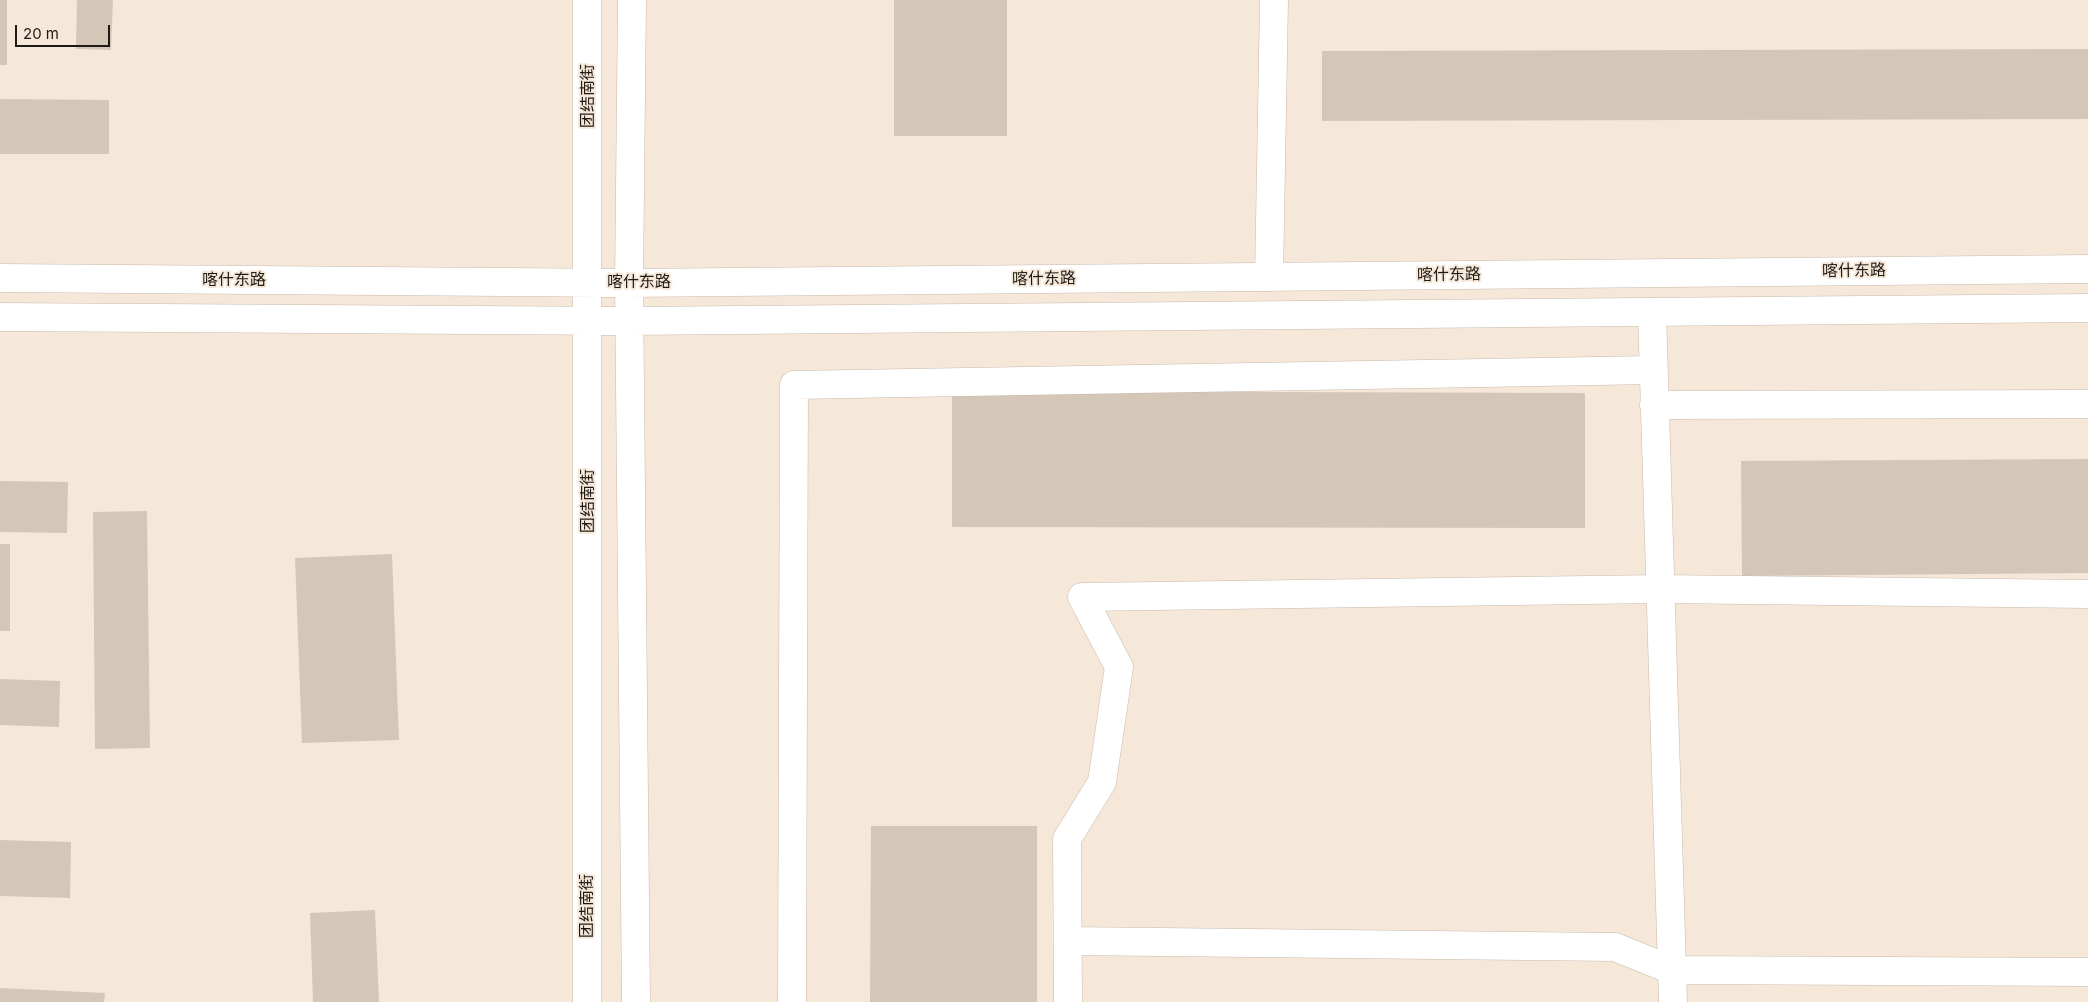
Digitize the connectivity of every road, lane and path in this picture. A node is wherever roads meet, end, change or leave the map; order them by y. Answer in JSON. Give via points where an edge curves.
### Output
{"nodes":[{"id":1,"x":587,"y":0,"type":"edge"},
{"id":2,"x":632,"y":0,"type":"edge"},
{"id":3,"x":1274,"y":0,"type":"edge"},
{"id":4,"x":2088,"y":269,"type":"edge"},
{"id":5,"x":1269,"y":277,"type":"junction"},
{"id":6,"x":0,"y":278,"type":"edge"},
{"id":7,"x":589,"y":282,"type":"junction"},
{"id":8,"x":629,"y":282,"type":"junction"},
{"id":9,"x":2088,"y":308,"type":"edge"},
{"id":10,"x":1652,"y":312,"type":"junction"},
{"id":11,"x":0,"y":317,"type":"edge"},
{"id":12,"x":588,"y":321,"type":"junction"},
{"id":13,"x":629,"y":322,"type":"junction"},
{"id":14,"x":1653,"y":370,"type":"junction"},
{"id":15,"x":2088,"y":404,"type":"edge"},
{"id":16,"x":1654,"y":405,"type":"junction"},
{"id":17,"x":1660,"y":589,"type":"junction"},
{"id":18,"x":2088,"y":594,"type":"edge"},
{"id":19,"x":1068,"y":941,"type":"junction"},
{"id":20,"x":1672,"y":970,"type":"junction"},
{"id":21,"x":2088,"y":972,"type":"edge"},
{"id":22,"x":587,"y":1002,"type":"edge"},
{"id":23,"x":636,"y":1002,"type":"edge"},
{"id":24,"x":792,"y":1002,"type":"edge"},
{"id":25,"x":1068,"y":1002,"type":"edge"},
{"id":26,"x":1673,"y":1002,"type":"edge"}],
"edges":[{"from":1,"to":7,"type":"main road","name":"团结南街"},
{"from":2,"to":8,"type":"main road"},
{"from":3,"to":5,"type":"main road"},
{"from":4,"to":5,"type":"main road","name":"喀什东路"},
{"from":5,"to":8,"type":"main road","name":"喀什东路"},
{"from":6,"to":7,"type":"main road","name":"喀什东路"},
{"from":7,"to":8,"type":"main road","name":"喀什东路"},
{"from":7,"to":12,"type":"main road","name":"团结南街"},
{"from":8,"to":13,"type":"main road"},
{"from":9,"to":10,"type":"main road"},
{"from":10,"to":13,"type":"main road"},
{"from":10,"to":14,"type":"main road"},
{"from":11,"to":12,"type":"main road"},
{"from":12,"to":13,"type":"main road"},
{"from":12,"to":22,"type":"main road","name":"团结南街"},
{"from":13,"to":23,"type":"main road"},
{"from":14,"to":16,"type":"main road"},
{"from":14,"to":24,"type":"main road","via":[[794,385]]},
{"from":15,"to":16,"type":"main road"},
{"from":16,"to":17,"type":"main road"},
{"from":17,"to":18,"type":"main road"},
{"from":17,"to":19,"type":"main road","via":[[1082,597],[1119,667],[1102,782],[1066,839]]},
{"from":17,"to":20,"type":"main road"},
{"from":19,"to":20,"type":"main road","via":[[1615,947]]},
{"from":19,"to":25,"type":"main road"},
{"from":20,"to":21,"type":"main road"},
{"from":20,"to":26,"type":"main road"}]}
